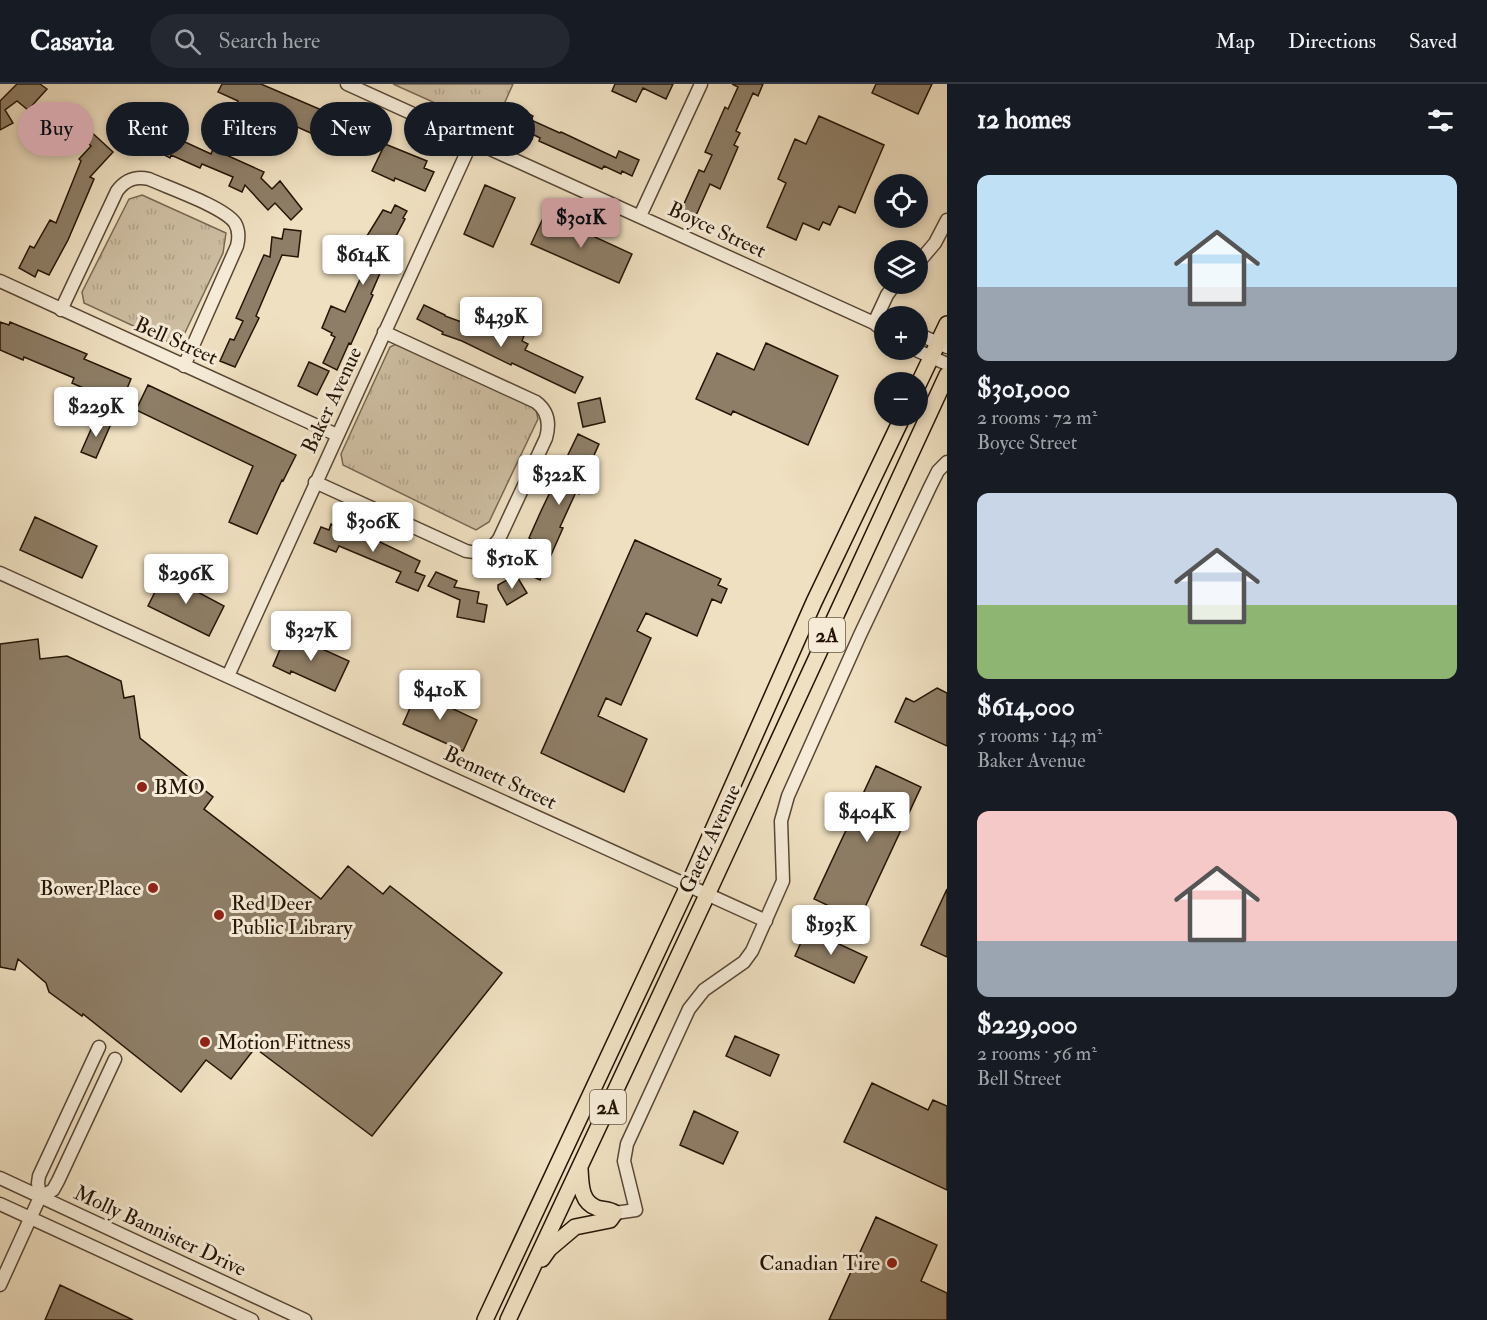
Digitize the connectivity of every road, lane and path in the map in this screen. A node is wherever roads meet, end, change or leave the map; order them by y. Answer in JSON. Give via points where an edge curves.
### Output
{"nodes":[{"id":1,"x":347,"y":84,"type":"edge"},
{"id":2,"x":701,"y":84,"type":"edge"},
{"id":3,"x":404,"y":110,"type":"edge"},
{"id":4,"x":465,"y":156,"type":"edge"},
{"id":5,"x":506,"y":156,"type":"edge"},
{"id":6,"x":640,"y":216,"type":"junction"},
{"id":7,"x":947,"y":220,"type":"edge"},
{"id":8,"x":928,"y":253,"type":"edge"},
{"id":9,"x":0,"y":281,"type":"edge"},
{"id":10,"x":61,"y":310,"type":"junction"},
{"id":11,"x":874,"y":321,"type":"edge"},
{"id":12,"x":947,"y":324,"type":"edge"},
{"id":13,"x":384,"y":332,"type":"junction"},
{"id":14,"x":939,"y":349,"type":"edge"},
{"id":15,"x":947,"y":364,"type":"edge"},
{"id":16,"x":184,"y":366,"type":"junction"},
{"id":17,"x":926,"y":372,"type":"edge"},
{"id":18,"x":947,"y":375,"type":"edge"},
{"id":19,"x":898,"y":426,"type":"edge"},
{"id":20,"x":337,"y":435,"type":"junction"},
{"id":21,"x":947,"y":462,"type":"edge"},
{"id":22,"x":315,"y":483,"type":"junction"},
{"id":23,"x":0,"y":573,"type":"edge"},
{"id":24,"x":228,"y":676,"type":"junction"},
{"id":25,"x":688,"y":886,"type":"junction"},
{"id":26,"x":708,"y":895,"type":"junction"},
{"id":27,"x":766,"y":921,"type":"junction"},
{"id":28,"x":99,"y":1047,"type":"dead end"},
{"id":29,"x":115,"y":1059,"type":"dead end"},
{"id":30,"x":580,"y":1166,"type":"junction"},
{"id":31,"x":0,"y":1178,"type":"edge"},
{"id":32,"x":40,"y":1197,"type":"junction"},
{"id":33,"x":0,"y":1204,"type":"edge"},
{"id":34,"x":615,"y":1213,"type":"junction"},
{"id":35,"x":30,"y":1218,"type":"junction"},
{"id":36,"x":525,"y":1282,"type":"junction"},
{"id":37,"x":0,"y":1285,"type":"edge"},
{"id":38,"x":252,"y":1320,"type":"edge"},
{"id":39,"x":304,"y":1320,"type":"edge"},
{"id":40,"x":485,"y":1320,"type":"edge"},
{"id":41,"x":508,"y":1320,"type":"edge"}],
"edges":[{"from":1,"to":3,"type":"street","name":"Boyce Street"},
{"from":2,"to":6,"type":"street"},
{"from":4,"to":13,"type":"street","name":"Baker Avenue"},
{"from":5,"to":6,"type":"street","name":"Boyce Street"},
{"from":6,"to":11,"type":"street","name":"Boyce Street"},
{"from":7,"to":8,"type":"street"},
{"from":9,"to":10,"type":"street","name":"Bell Street"},
{"from":10,"to":16,"type":"street","name":"Bell Street"},
{"from":10,"to":16,"type":"street","via":[[117,190],[129,180],[149,179],[220,211],[237,228],[237,246]]},
{"from":12,"to":14,"type":"main road"},
{"from":13,"to":20,"type":"street","name":"Baker Avenue"},
{"from":13,"to":22,"type":"street","via":[[536,402],[546,414],[546,438],[499,539],[479,553],[466,551]]},
{"from":14,"to":15,"type":"street"},
{"from":14,"to":17,"type":"main road"},
{"from":16,"to":20,"type":"street","name":"Bell Street"},
{"from":18,"to":26,"type":"main road","name":"Gaetz Avenue","number":"2A"},
{"from":19,"to":25,"type":"main road","name":"Gaetz Avenue","number":"2A","via":[[814,602]]},
{"from":20,"to":22,"type":"street","name":"Baker Avenue"},
{"from":21,"to":27,"type":"street","via":[[925,497],[788,796],[781,825],[783,881]]},
{"from":22,"to":24,"type":"street","name":"Baker Avenue"},
{"from":23,"to":24,"type":"street","name":"Bennett Street"},
{"from":24,"to":25,"type":"street","name":"Bennett Street"},
{"from":25,"to":26,"type":"street","name":"Bennett Street"},
{"from":25,"to":40,"type":"main road","name":"Gaetz Avenue","number":"2A"},
{"from":26,"to":27,"type":"street"},
{"from":26,"to":30,"type":"main road","name":"Gaetz Avenue","number":"2A"},
{"from":27,"to":34,"type":"street","via":[[747,959],[704,990],[689,1009],[627,1144],[624,1161],[636,1210]]},
{"from":28,"to":32,"type":"street","via":[[39,1176]]},
{"from":29,"to":32,"type":"street","via":[[58,1181]]},
{"from":30,"to":34,"type":"main road","via":[[587,1201]]},
{"from":30,"to":36,"type":"main road","name":"Gaetz Avenue","number":"2A"},
{"from":31,"to":32,"type":"street","name":"Molly Bannister Drive"},
{"from":32,"to":35,"type":"street"},
{"from":32,"to":39,"type":"street","name":"Molly Bannister Drive"},
{"from":33,"to":35,"type":"street","name":"Molly Bannister Drive"},
{"from":34,"to":36,"type":"main road","via":[[610,1220],[575,1227],[549,1250]]},
{"from":35,"to":37,"type":"street"},
{"from":35,"to":38,"type":"street","name":"Molly Bannister Drive"},
{"from":36,"to":41,"type":"main road","name":"Gaetz Avenue","number":"2A"}]}
